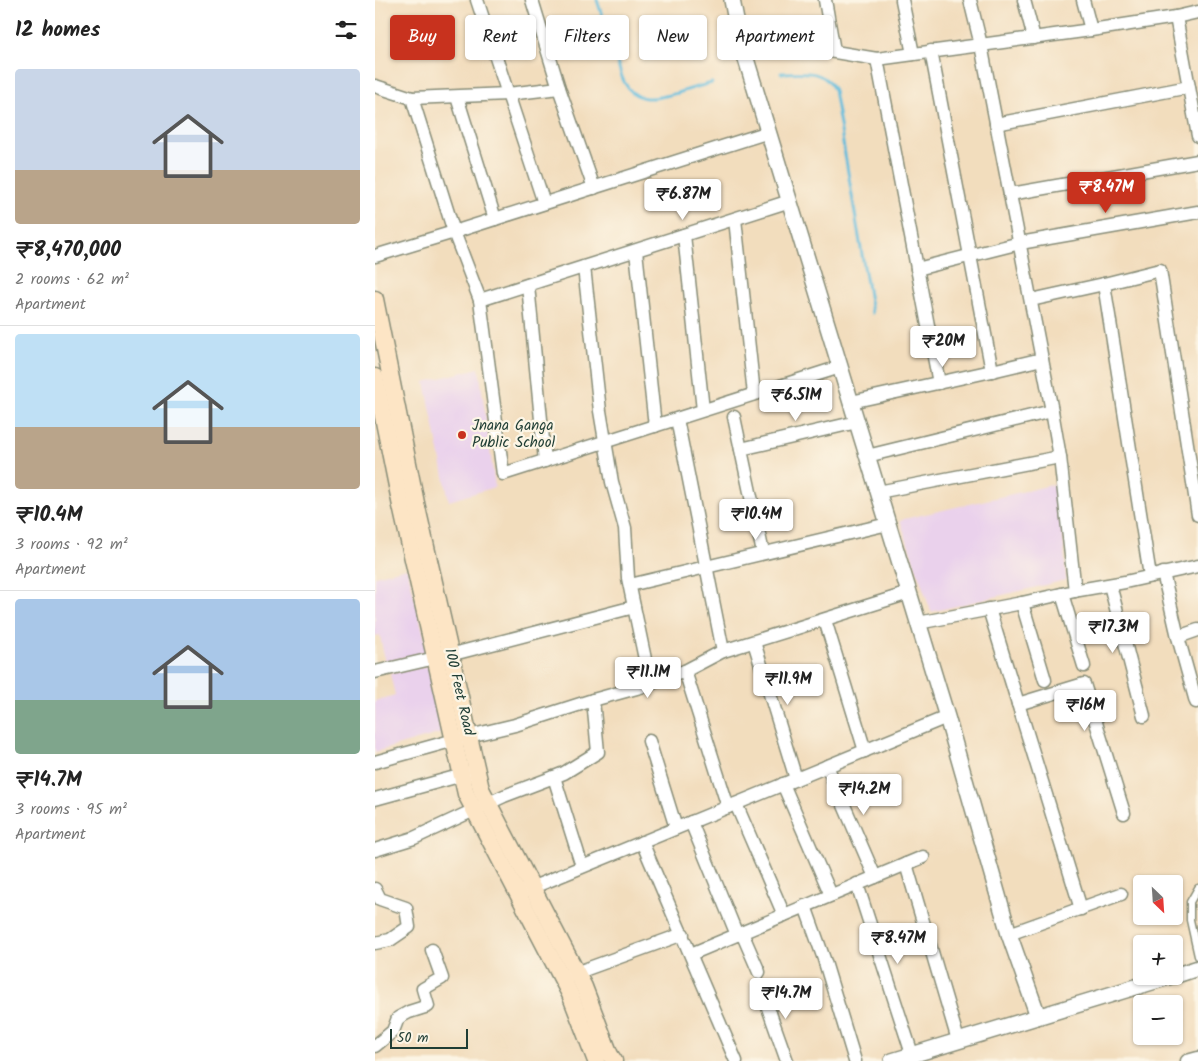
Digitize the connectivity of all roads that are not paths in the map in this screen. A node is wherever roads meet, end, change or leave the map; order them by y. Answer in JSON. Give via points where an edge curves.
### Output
{"nodes":[{"id":1,"x":477,"y":0,"type":"edge"},
{"id":2,"x":532,"y":0,"type":"edge"},
{"id":3,"x":732,"y":0,"type":"edge"},
{"id":4,"x":825,"y":0,"type":"edge"},
{"id":5,"x":902,"y":0,"type":"edge"},
{"id":6,"x":970,"y":0,"type":"edge"},
{"id":7,"x":1024,"y":0,"type":"edge"},
{"id":8,"x":1083,"y":0,"type":"edge"},
{"id":9,"x":1198,"y":12,"type":"edge"},
{"id":10,"x":735,"y":15,"type":"edge"},
{"id":11,"x":1176,"y":16,"type":"junction"},
{"id":12,"x":1091,"y":30,"type":"junction"},
{"id":13,"x":1034,"y":38,"type":"junction"},
{"id":14,"x":981,"y":45,"type":"junction"},
{"id":15,"x":834,"y":51,"type":"joint"},
{"id":16,"x":931,"y":51,"type":"junction"},
{"id":17,"x":913,"y":54,"type":"junction"},
{"id":18,"x":877,"y":59,"type":"junction"},
{"id":19,"x":746,"y":60,"type":"edge"},
{"id":20,"x":375,"y":86,"type":"edge"},
{"id":21,"x":1189,"y":87,"type":"junction"},
{"id":22,"x":559,"y":88,"type":"junction"},
{"id":23,"x":508,"y":94,"type":"junction"},
{"id":24,"x":457,"y":97,"type":"junction"},
{"id":25,"x":412,"y":98,"type":"junction"},
{"id":26,"x":996,"y":124,"type":"junction"},
{"id":27,"x":769,"y":132,"type":"junction"},
{"id":28,"x":1198,"y":136,"type":"edge"},
{"id":29,"x":1198,"y":160,"type":"edge"},
{"id":30,"x":594,"y":188,"type":"junction"},
{"id":31,"x":1010,"y":194,"type":"junction"},
{"id":32,"x":790,"y":201,"type":"junction"},
{"id":33,"x":544,"y":203,"type":"junction"},
{"id":34,"x":1198,"y":212,"type":"edge"},
{"id":35,"x":735,"y":218,"type":"junction"},
{"id":36,"x":495,"y":219,"type":"junction"},
{"id":37,"x":454,"y":232,"type":"junction"},
{"id":38,"x":684,"y":235,"type":"junction"},
{"id":39,"x":1019,"y":244,"type":"junction"},
{"id":40,"x":635,"y":251,"type":"junction"},
{"id":41,"x":375,"y":256,"type":"edge"},
{"id":42,"x":970,"y":256,"type":"junction"},
{"id":43,"x":584,"y":267,"type":"junction"},
{"id":44,"x":917,"y":269,"type":"junction"},
{"id":45,"x":1104,"y":284,"type":"junction"},
{"id":46,"x":527,"y":285,"type":"junction"},
{"id":47,"x":375,"y":298,"type":"edge"},
{"id":48,"x":480,"y":300,"type":"junction"},
{"id":49,"x":1031,"y":300,"type":"junction"},
{"id":50,"x":1042,"y":359,"type":"junction"},
{"id":51,"x":840,"y":367,"type":"junction"},
{"id":52,"x":992,"y":371,"type":"junction"},
{"id":53,"x":375,"y":377,"type":"edge"},
{"id":54,"x":939,"y":383,"type":"junction"},
{"id":55,"x":382,"y":392,"type":"edge"},
{"id":56,"x":754,"y":394,"type":"junction"},
{"id":57,"x":851,"y":402,"type":"junction"},
{"id":58,"x":703,"y":410,"type":"junction"},
{"id":59,"x":1052,"y":410,"type":"junction"},
{"id":60,"x":734,"y":417,"type":"dead end"},
{"id":61,"x":677,"y":419,"type":"junction"},
{"id":62,"x":857,"y":422,"type":"junction"},
{"id":63,"x":655,"y":426,"type":"junction"},
{"id":64,"x":605,"y":442,"type":"junction"},
{"id":65,"x":741,"y":448,"type":"junction"},
{"id":66,"x":867,"y":456,"type":"junction"},
{"id":67,"x":1060,"y":457,"type":"junction"},
{"id":68,"x":545,"y":461,"type":"junction"},
{"id":69,"x":878,"y":492,"type":"junction"},
{"id":70,"x":1198,"y":515,"type":"edge"},
{"id":71,"x":888,"y":524,"type":"junction"},
{"id":72,"x":763,"y":553,"type":"junction"},
{"id":73,"x":1198,"y":566,"type":"edge"},
{"id":74,"x":706,"y":567,"type":"junction"},
{"id":75,"x":1163,"y":574,"type":"junction"},
{"id":76,"x":1150,"y":576,"type":"junction"},
{"id":77,"x":630,"y":584,"type":"junction"},
{"id":78,"x":1110,"y":585,"type":"junction"},
{"id":79,"x":1075,"y":591,"type":"junction"},
{"id":80,"x":909,"y":594,"type":"junction"},
{"id":81,"x":1062,"y":594,"type":"junction"},
{"id":82,"x":1022,"y":603,"type":"junction"},
{"id":83,"x":634,"y":607,"type":"junction"},
{"id":84,"x":989,"y":609,"type":"junction"},
{"id":85,"x":825,"y":620,"type":"junction"},
{"id":86,"x":918,"y":623,"type":"junction"},
{"id":87,"x":1198,"y":630,"type":"edge"},
{"id":88,"x":1178,"y":637,"type":"junction"},
{"id":89,"x":754,"y":642,"type":"junction"},
{"id":90,"x":723,"y":651,"type":"junction"},
{"id":91,"x":443,"y":656,"type":"junction"},
{"id":92,"x":1084,"y":666,"type":"dead end"},
{"id":93,"x":685,"y":671,"type":"junction"},
{"id":94,"x":375,"y":672,"type":"edge"},
{"id":95,"x":1045,"y":680,"type":"dead end"},
{"id":96,"x":651,"y":684,"type":"junction"},
{"id":97,"x":593,"y":700,"type":"junction"},
{"id":98,"x":1196,"y":702,"type":"dead end"},
{"id":99,"x":1018,"y":704,"type":"junction"},
{"id":100,"x":1144,"y":716,"type":"dead end"},
{"id":101,"x":947,"y":717,"type":"junction"},
{"id":102,"x":461,"y":738,"type":"junction"},
{"id":103,"x":649,"y":741,"type":"dead end"},
{"id":104,"x":865,"y":750,"type":"junction"},
{"id":105,"x":375,"y":762,"type":"edge"},
{"id":106,"x":827,"y":766,"type":"junction"},
{"id":107,"x":469,"y":774,"type":"junction"},
{"id":108,"x":554,"y":778,"type":"junction"},
{"id":109,"x":796,"y":779,"type":"junction"},
{"id":110,"x":783,"y":784,"type":"junction"},
{"id":111,"x":375,"y":799,"type":"edge"},
{"id":112,"x":732,"y":805,"type":"junction"},
{"id":113,"x":481,"y":807,"type":"junction"},
{"id":114,"x":1124,"y":812,"type":"dead end"},
{"id":115,"x":691,"y":822,"type":"junction"},
{"id":116,"x":676,"y":828,"type":"junction"},
{"id":117,"x":642,"y":842,"type":"junction"},
{"id":118,"x":375,"y":850,"type":"edge"},
{"id":119,"x":923,"y":857,"type":"dead end"},
{"id":120,"x":580,"y":860,"type":"dead end"},
{"id":121,"x":906,"y":864,"type":"junction"},
{"id":122,"x":875,"y":877,"type":"junction"},
{"id":123,"x":857,"y":884,"type":"junction"},
{"id":124,"x":1198,"y":888,"type":"edge"},
{"id":125,"x":375,"y":889,"type":"edge"},
{"id":126,"x":524,"y":890,"type":"junction"},
{"id":127,"x":1121,"y":894,"type":"dead end"},
{"id":128,"x":831,"y":895,"type":"junction"},
{"id":129,"x":805,"y":906,"type":"junction"},
{"id":130,"x":1081,"y":908,"type":"junction"},
{"id":131,"x":783,"y":915,"type":"junction"},
{"id":132,"x":683,"y":934,"type":"junction"},
{"id":133,"x":739,"y":934,"type":"junction"},
{"id":134,"x":1009,"y":934,"type":"junction"},
{"id":135,"x":375,"y":943,"type":"edge"},
{"id":136,"x":432,"y":950,"type":"dead end"},
{"id":137,"x":691,"y":954,"type":"junction"},
{"id":138,"x":1198,"y":956,"type":"edge"},
{"id":139,"x":1198,"y":968,"type":"edge"},
{"id":140,"x":759,"y":972,"type":"dead end"},
{"id":141,"x":1183,"y":973,"type":"edge"},
{"id":142,"x":569,"y":975,"type":"junction"},
{"id":143,"x":1142,"y":985,"type":"edge"},
{"id":144,"x":761,"y":988,"type":"dead end"},
{"id":145,"x":1037,"y":1016,"type":"junction"},
{"id":146,"x":958,"y":1040,"type":"junction"},
{"id":147,"x":375,"y":1046,"type":"edge"},
{"id":148,"x":912,"y":1054,"type":"junction"},
{"id":149,"x":1198,"y":1058,"type":"edge"},
{"id":150,"x":596,"y":1061,"type":"edge"},
{"id":151,"x":614,"y":1061,"type":"edge"},
{"id":152,"x":736,"y":1061,"type":"edge"},
{"id":153,"x":787,"y":1061,"type":"edge"},
{"id":154,"x":855,"y":1061,"type":"edge"},
{"id":155,"x":892,"y":1061,"type":"edge"},
{"id":156,"x":1187,"y":1061,"type":"edge"}],
"edges":[{"from":1,"to":23,"type":"street"},
{"from":2,"to":22,"type":"street"},
{"from":3,"to":10,"type":"street"},
{"from":4,"to":15,"type":"street"},
{"from":5,"to":17,"type":"street"},
{"from":6,"to":14,"type":"street"},
{"from":7,"to":13,"type":"street"},
{"from":8,"to":12,"type":"street"},
{"from":9,"to":11,"type":"street"},
{"from":11,"to":12,"type":"street"},
{"from":11,"to":21,"type":"street"},
{"from":12,"to":13,"type":"street"},
{"from":13,"to":14,"type":"street"},
{"from":14,"to":16,"type":"street"},
{"from":14,"to":26,"type":"street"},
{"from":15,"to":18,"type":"street"},
{"from":16,"to":17,"type":"street"},
{"from":16,"to":42,"type":"street"},
{"from":17,"to":18,"type":"street"},
{"from":18,"to":44,"type":"street"},
{"from":19,"to":27,"type":"street"},
{"from":20,"to":25,"type":"street"},
{"from":21,"to":26,"type":"street"},
{"from":21,"to":28,"type":"street"},
{"from":22,"to":23,"type":"street"},
{"from":22,"to":30,"type":"street"},
{"from":23,"to":24,"type":"street"},
{"from":23,"to":33,"type":"street"},
{"from":24,"to":25,"type":"street"},
{"from":24,"to":36,"type":"street"},
{"from":25,"to":37,"type":"street"},
{"from":26,"to":31,"type":"street"},
{"from":27,"to":30,"type":"street"},
{"from":27,"to":32,"type":"street"},
{"from":29,"to":31,"type":"street"},
{"from":30,"to":33,"type":"street"},
{"from":31,"to":39,"type":"street"},
{"from":32,"to":35,"type":"street"},
{"from":32,"to":51,"type":"street"},
{"from":33,"to":36,"type":"street"},
{"from":34,"to":39,"type":"street"},
{"from":35,"to":38,"type":"street"},
{"from":35,"to":56,"type":"street"},
{"from":36,"to":37,"type":"street"},
{"from":37,"to":41,"type":"street"},
{"from":37,"to":48,"type":"street"},
{"from":38,"to":40,"type":"street"},
{"from":38,"to":58,"type":"street"},
{"from":39,"to":42,"type":"street"},
{"from":39,"to":49,"type":"street"},
{"from":40,"to":43,"type":"street"},
{"from":40,"to":63,"type":"street"},
{"from":42,"to":44,"type":"street"},
{"from":42,"to":52,"type":"street"},
{"from":43,"to":46,"type":"street"},
{"from":43,"to":64,"type":"street"},
{"from":44,"to":54,"type":"street"},
{"from":45,"to":49,"type":"street"},
{"from":45,"to":70,"type":"street","via":[[1160,270]]},
{"from":45,"to":76,"type":"street"},
{"from":46,"to":48,"type":"street"},
{"from":46,"to":68,"type":"street"},
{"from":47,"to":55,"type":"main road","name":"100 Feet Road"},
{"from":48,"to":68,"type":"street","via":[[503,474]]},
{"from":49,"to":50,"type":"street"},
{"from":50,"to":52,"type":"street"},
{"from":50,"to":59,"type":"street"},
{"from":51,"to":56,"type":"street"},
{"from":51,"to":57,"type":"street"},
{"from":52,"to":54,"type":"street"},
{"from":53,"to":55,"type":"main road","name":"100 Feet Road"},
{"from":54,"to":57,"type":"street"},
{"from":55,"to":91,"type":"main road","name":"100 Feet Road","via":[[401,506]]},
{"from":56,"to":58,"type":"street"},
{"from":57,"to":62,"type":"street"},
{"from":58,"to":61,"type":"street"},
{"from":59,"to":66,"type":"street"},
{"from":59,"to":67,"type":"street"},
{"from":60,"to":65,"type":"street"},
{"from":61,"to":63,"type":"street"},
{"from":61,"to":74,"type":"street"},
{"from":62,"to":65,"type":"street"},
{"from":62,"to":66,"type":"street"},
{"from":63,"to":64,"type":"street"},
{"from":64,"to":68,"type":"street"},
{"from":64,"to":77,"type":"street","via":[[625,528]]},
{"from":65,"to":72,"type":"street"},
{"from":66,"to":69,"type":"street"},
{"from":67,"to":69,"type":"street"},
{"from":67,"to":79,"type":"street"},
{"from":69,"to":71,"type":"street"},
{"from":71,"to":72,"type":"street"},
{"from":71,"to":80,"type":"street"},
{"from":72,"to":74,"type":"street"},
{"from":73,"to":75,"type":"street"},
{"from":74,"to":77,"type":"street"},
{"from":74,"to":90,"type":"street"},
{"from":75,"to":76,"type":"street"},
{"from":75,"to":88,"type":"street"},
{"from":76,"to":78,"type":"street"},
{"from":77,"to":83,"type":"street"},
{"from":78,"to":79,"type":"street"},
{"from":78,"to":100,"type":"street"},
{"from":79,"to":81,"type":"street"},
{"from":80,"to":85,"type":"street"},
{"from":80,"to":86,"type":"street"},
{"from":81,"to":82,"type":"street"},
{"from":81,"to":92,"type":"street"},
{"from":82,"to":84,"type":"street"},
{"from":82,"to":95,"type":"street"},
{"from":83,"to":91,"type":"street"},
{"from":83,"to":96,"type":"street"},
{"from":84,"to":86,"type":"street"},
{"from":84,"to":99,"type":"street"},
{"from":85,"to":89,"type":"street"},
{"from":85,"to":104,"type":"street"},
{"from":86,"to":101,"type":"street"},
{"from":87,"to":88,"type":"street"},
{"from":88,"to":98,"type":"street"},
{"from":89,"to":90,"type":"street"},
{"from":89,"to":109,"type":"street"},
{"from":90,"to":93,"type":"street"},
{"from":91,"to":94,"type":"street"},
{"from":91,"to":102,"type":"main road","name":"100 Feet Road"},
{"from":93,"to":96,"type":"street"},
{"from":93,"to":112,"type":"street"},
{"from":96,"to":97,"type":"street"},
{"from":97,"to":102,"type":"street","via":[[515,726]]},
{"from":97,"to":108,"type":"street","via":[[598,752]]},
{"from":99,"to":114,"type":"street","via":[[1085,684]]},
{"from":99,"to":130,"type":"street"},
{"from":101,"to":104,"type":"street"},
{"from":101,"to":134,"type":"street"},
{"from":102,"to":105,"type":"street"},
{"from":102,"to":107,"type":"main road","name":"100 Feet Road"},
{"from":103,"to":116,"type":"street"},
{"from":104,"to":106,"type":"street"},
{"from":106,"to":109,"type":"street"},
{"from":106,"to":122,"type":"street"},
{"from":107,"to":111,"type":"street"},
{"from":107,"to":113,"type":"main road","name":"100 Feet Road","via":[[466,794]]},
{"from":108,"to":113,"type":"street"},
{"from":108,"to":120,"type":"street"},
{"from":109,"to":110,"type":"street"},
{"from":110,"to":112,"type":"street"},
{"from":110,"to":128,"type":"street"},
{"from":112,"to":115,"type":"street"},
{"from":112,"to":131,"type":"street"},
{"from":113,"to":118,"type":"street","via":[[414,838]]},
{"from":113,"to":126,"type":"main road","name":"100 Feet Road"},
{"from":115,"to":116,"type":"street"},
{"from":115,"to":133,"type":"street"},
{"from":116,"to":117,"type":"street"},
{"from":117,"to":126,"type":"street"},
{"from":117,"to":132,"type":"street"},
{"from":119,"to":121,"type":"street"},
{"from":121,"to":122,"type":"street"},
{"from":121,"to":146,"type":"street"},
{"from":122,"to":123,"type":"street"},
{"from":123,"to":128,"type":"street"},
{"from":123,"to":148,"type":"street"},
{"from":124,"to":138,"type":"lane","via":[[1190,902],[1190,920]]},
{"from":125,"to":135,"type":"street","via":[[380,899],[406,908],[409,927],[390,940]]},
{"from":126,"to":142,"type":"main road","name":"100 Feet Road"},
{"from":127,"to":130,"type":"street"},
{"from":128,"to":129,"type":"street"},
{"from":129,"to":131,"type":"street"},
{"from":129,"to":154,"type":"street"},
{"from":130,"to":134,"type":"street"},
{"from":131,"to":133,"type":"street"},
{"from":132,"to":137,"type":"street"},
{"from":132,"to":142,"type":"street"},
{"from":133,"to":137,"type":"street"},
{"from":133,"to":140,"type":"street"},
{"from":134,"to":145,"type":"street"},
{"from":136,"to":147,"type":"street","via":[[442,978],[423,989],[428,1006],[398,1018],[393,1031]]},
{"from":137,"to":152,"type":"street"},
{"from":139,"to":141,"type":"street"},
{"from":142,"to":150,"type":"main road","name":"100 Feet Road","via":[[569,994]]},
{"from":142,"to":151,"type":"main road","name":"100 Feet Road","via":[[584,987]]},
{"from":143,"to":145,"type":"street"},
{"from":144,"to":153,"type":"street"},
{"from":145,"to":146,"type":"street"},
{"from":146,"to":148,"type":"street"},
{"from":148,"to":155,"type":"street"},
{"from":149,"to":156,"type":"street"}]}
